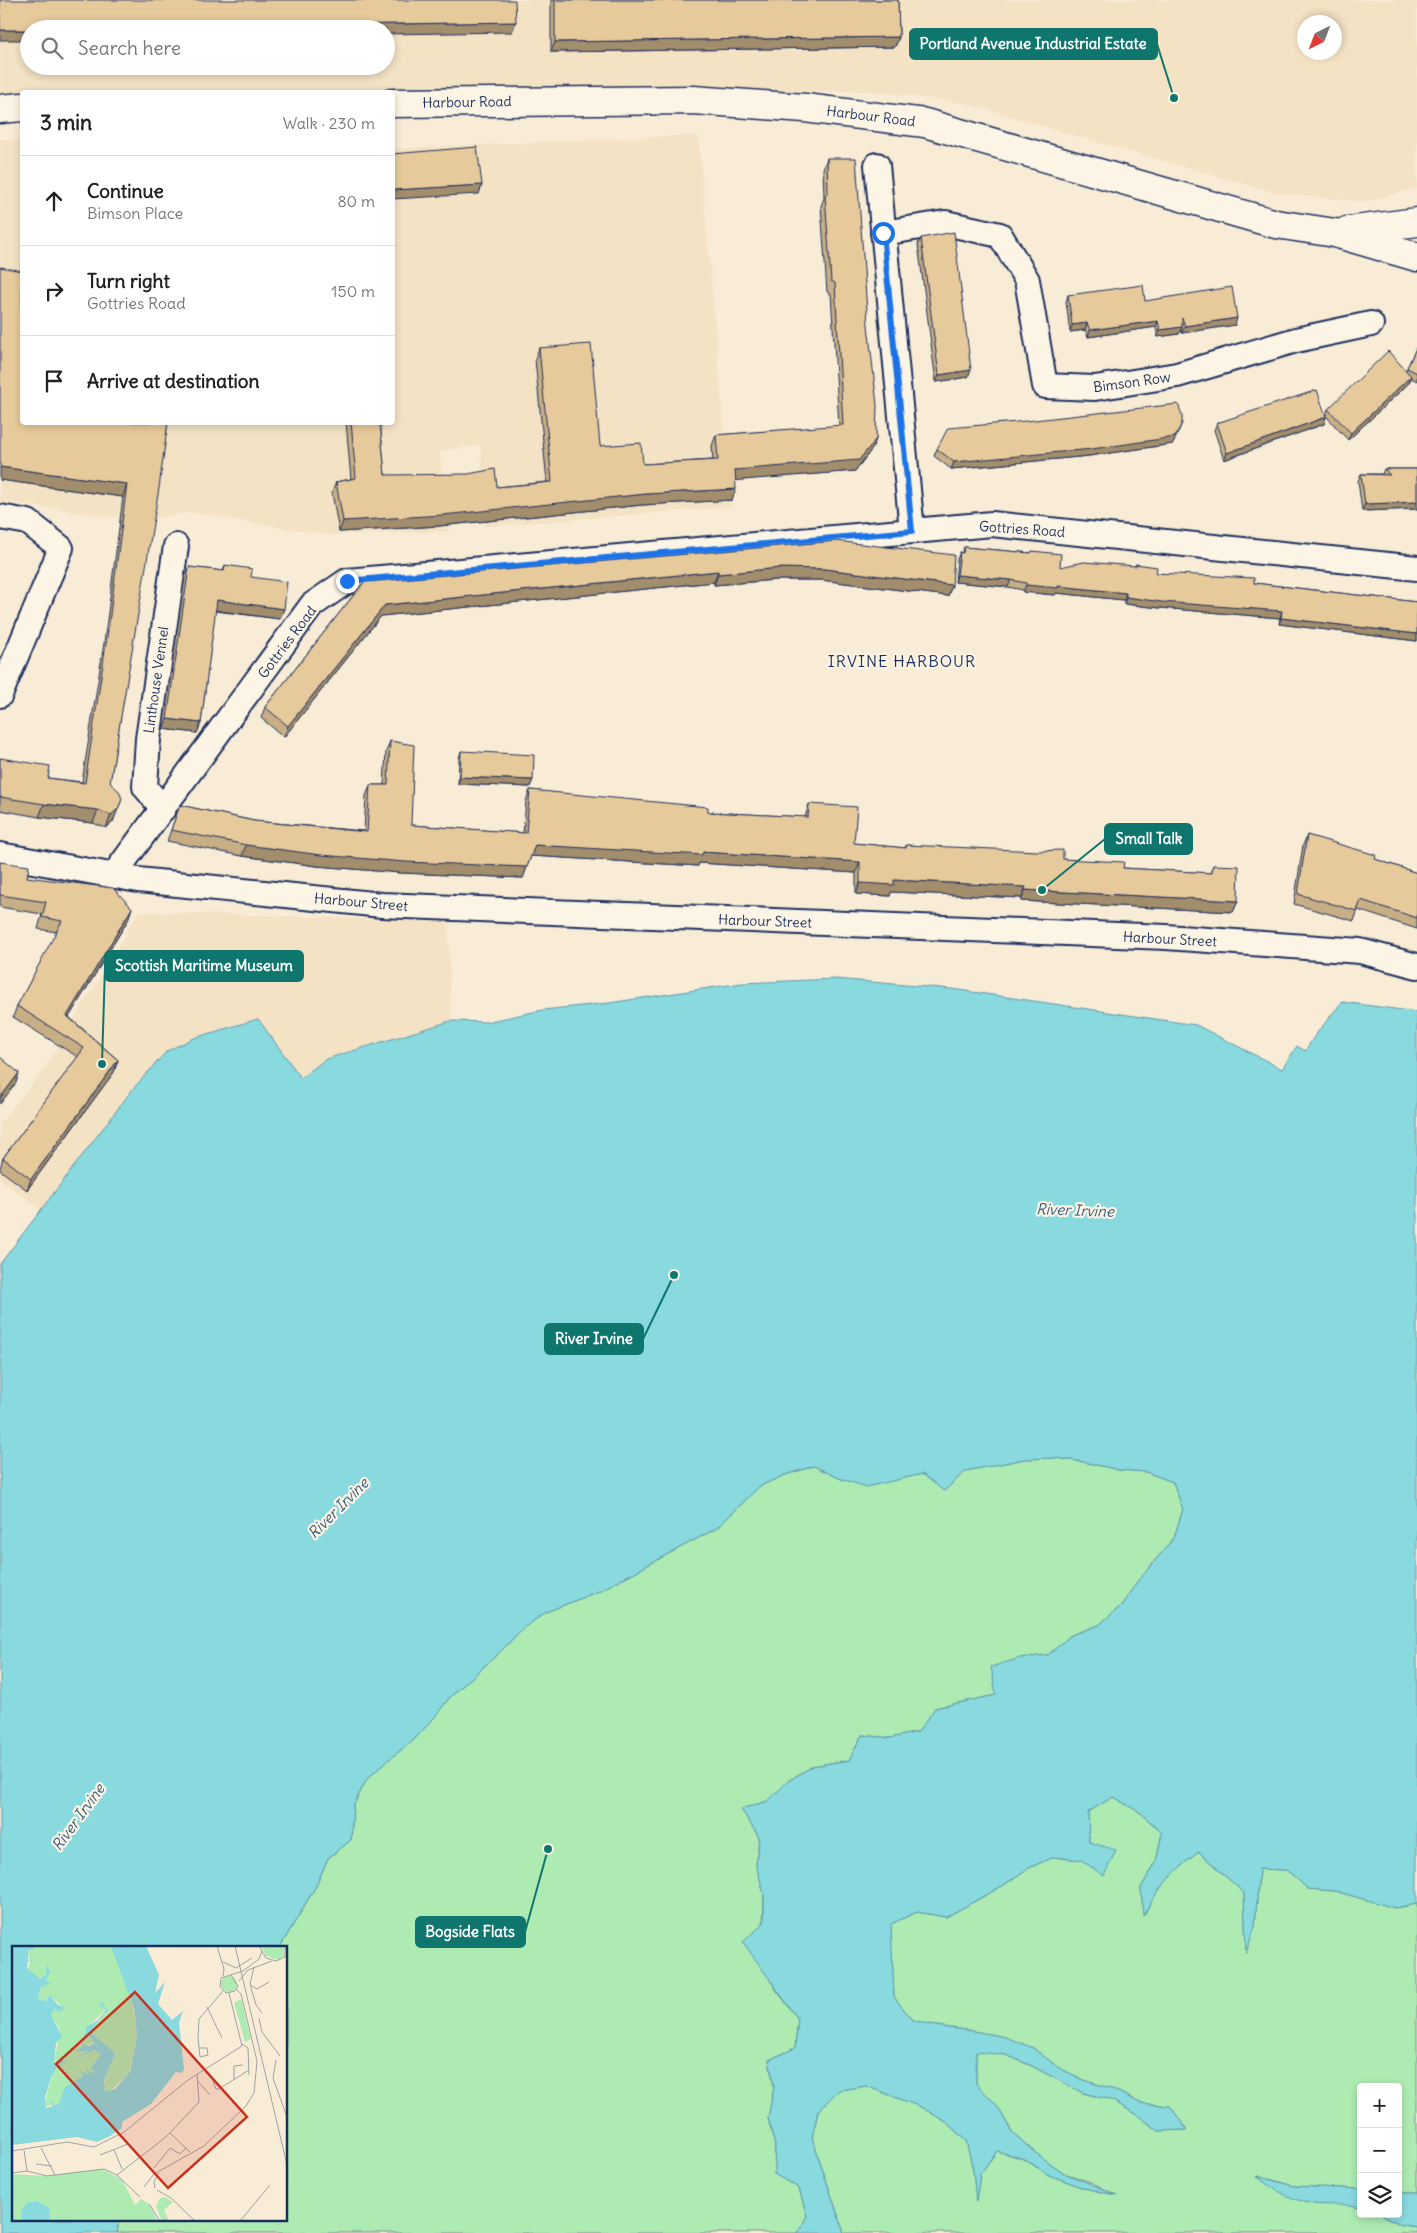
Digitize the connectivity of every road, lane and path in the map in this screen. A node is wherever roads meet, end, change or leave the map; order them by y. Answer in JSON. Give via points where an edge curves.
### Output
{"nodes":[{"id":1,"x":395,"y":103,"type":"edge"},
{"id":2,"x":20,"y":107,"type":"edge"},
{"id":3,"x":0,"y":109,"type":"edge"},
{"id":4,"x":877,"y":165,"type":"dead end"},
{"id":5,"x":1417,"y":222,"type":"edge"},
{"id":6,"x":883,"y":233,"type":"junction"},
{"id":7,"x":1335,"y":233,"type":"junction"},
{"id":8,"x":1417,"y":256,"type":"edge"},
{"id":9,"x":1371,"y":324,"type":"dead end"},
{"id":10,"x":0,"y":517,"type":"edge"},
{"id":11,"x":912,"y":531,"type":"junction"},
{"id":12,"x":176,"y":546,"type":"dead end"},
{"id":13,"x":1417,"y":568,"type":"edge"},
{"id":14,"x":0,"y":695,"type":"edge"},
{"id":15,"x":163,"y":809,"type":"junction"},
{"id":16,"x":0,"y":856,"type":"edge"},
{"id":17,"x":113,"y":876,"type":"junction"},
{"id":18,"x":1417,"y":966,"type":"edge"}],
"edges":[{"from":1,"to":7,"type":"street","name":"Harbour Road","via":[[692,100],[805,108],[925,123],[1276,224]]},
{"from":2,"to":3,"type":"street"},
{"from":4,"to":6,"type":"street"},
{"from":5,"to":7,"type":"street","name":"Harbour Road"},
{"from":6,"to":9,"type":"street","name":"Bimson Row","via":[[945,223],[1000,236],[1026,280],[1045,386],[1095,388],[1177,375],[1296,340]]},
{"from":6,"to":11,"type":"street"},
{"from":7,"to":8,"type":"street","name":"Harbour Road"},
{"from":10,"to":14,"type":"street","via":[[28,522],[61,548]]},
{"from":11,"to":13,"type":"street","name":"Gottries Road","via":[[992,524]]},
{"from":11,"to":15,"type":"street","name":"Gottries Road","via":[[347,581],[312,605]]},
{"from":12,"to":15,"type":"street","name":"Linthouse Vennel","via":[[148,739],[145,787]]},
{"from":15,"to":17,"type":"street","name":"Gottries Road"},
{"from":16,"to":17,"type":"street","name":"Harbour Street"},
{"from":17,"to":18,"type":"street","name":"Harbour Street","via":[[382,905],[1194,939],[1360,951]]}]}
